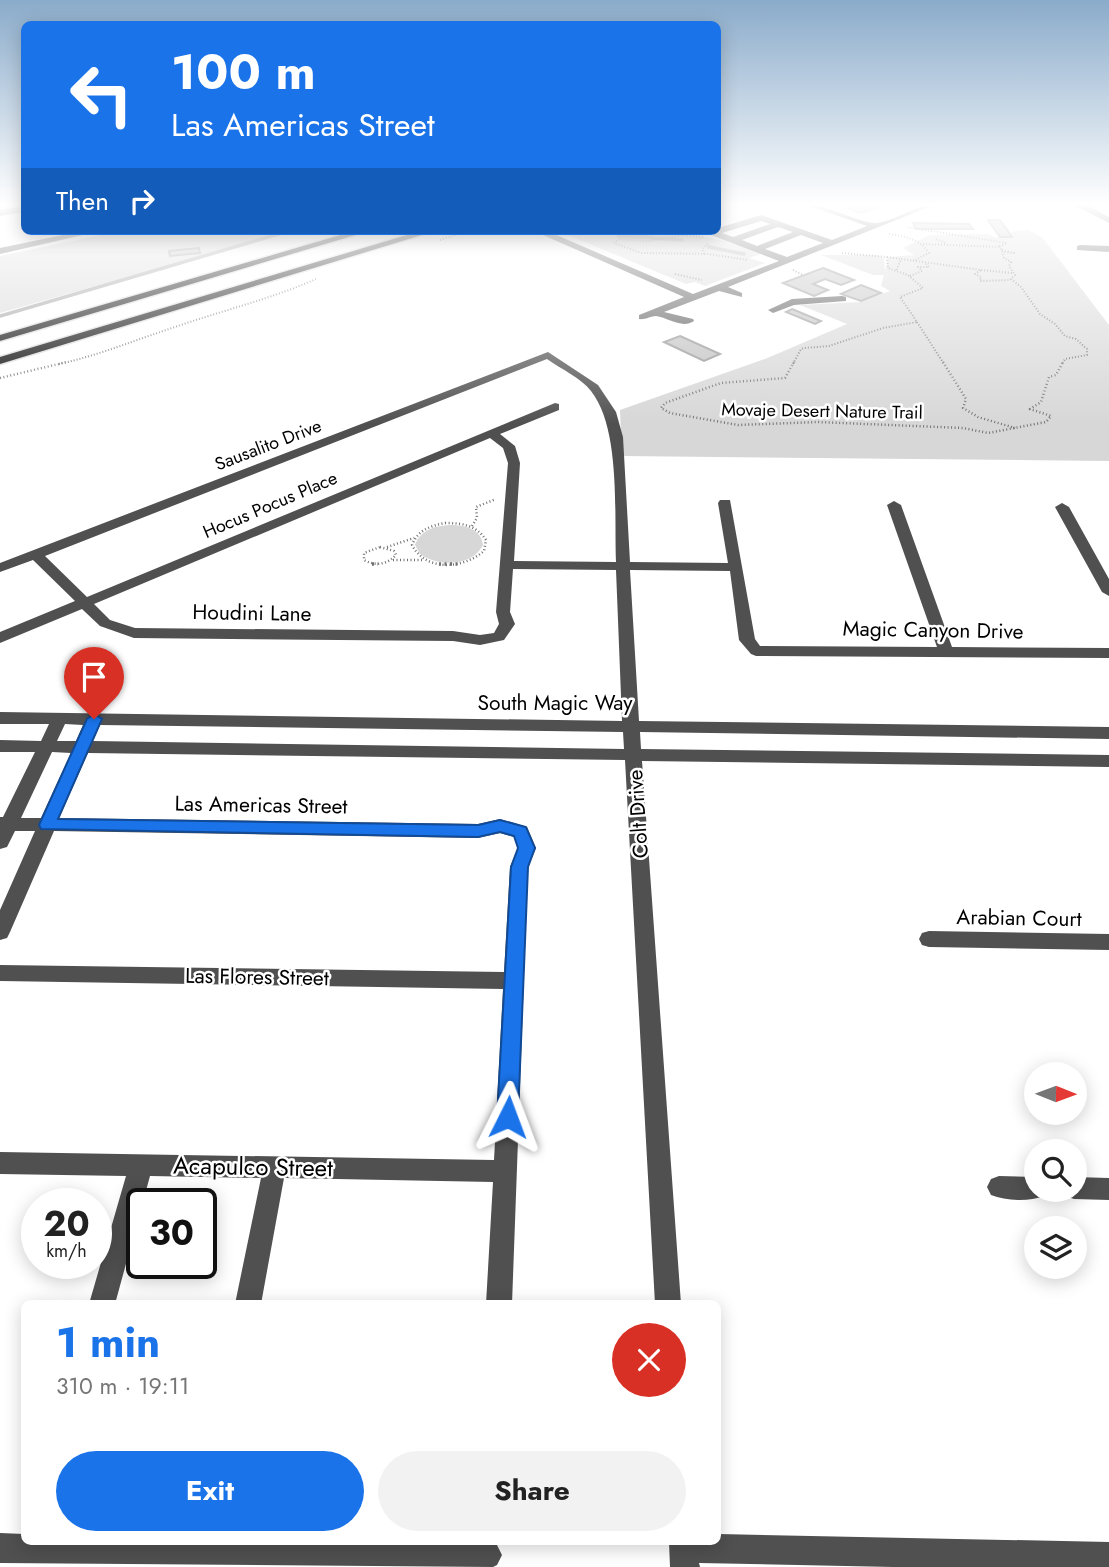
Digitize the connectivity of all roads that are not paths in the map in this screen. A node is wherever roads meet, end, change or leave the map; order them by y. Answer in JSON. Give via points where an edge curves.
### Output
{"nodes":[{"id":1,"x":204,"y":278,"type":"edge"},
{"id":2,"x":274,"y":278,"type":"edge"},
{"id":3,"x":648,"y":278,"type":"edge"},
{"id":4,"x":734,"y":278,"type":"edge"},
{"id":5,"x":714,"y":285,"type":"junction"},
{"id":6,"x":738,"y":295,"type":"dead end"},
{"id":7,"x":692,"y":297,"type":"junction"},
{"id":8,"x":842,"y":299,"type":"dead end"},
{"id":9,"x":773,"y":310,"type":"dead end"},
{"id":10,"x":656,"y":312,"type":"junction"},
{"id":11,"x":643,"y":317,"type":"dead end"},
{"id":12,"x":689,"y":321,"type":"dead end"},
{"id":13,"x":0,"y":338,"type":"edge"},
{"id":14,"x":548,"y":355,"type":"joint"},
{"id":15,"x":0,"y":361,"type":"edge"},
{"id":16,"x":555,"y":407,"type":"dead end"},
{"id":17,"x":491,"y":433,"type":"junction"},
{"id":18,"x":725,"y":503,"type":"dead end"},
{"id":19,"x":894,"y":505,"type":"dead end"},
{"id":20,"x":1062,"y":507,"type":"dead end"},
{"id":21,"x":35,"y":554,"type":"junction"},
{"id":22,"x":506,"y":565,"type":"junction"},
{"id":23,"x":624,"y":565,"type":"junction"},
{"id":24,"x":736,"y":567,"type":"junction"},
{"id":25,"x":0,"y":568,"type":"edge"},
{"id":26,"x":1109,"y":592,"type":"edge"},
{"id":27,"x":83,"y":603,"type":"junction"},
{"id":28,"x":0,"y":638,"type":"edge"},
{"id":29,"x":946,"y":651,"type":"junction"},
{"id":30,"x":1109,"y":653,"type":"edge"},
{"id":31,"x":0,"y":718,"type":"edge"},
{"id":32,"x":60,"y":718,"type":"junction"},
{"id":33,"x":94,"y":719,"type":"junction"},
{"id":34,"x":631,"y":726,"type":"junction"},
{"id":35,"x":1109,"y":733,"type":"edge"},
{"id":36,"x":0,"y":746,"type":"edge"},
{"id":37,"x":45,"y":747,"type":"junction"},
{"id":38,"x":81,"y":747,"type":"junction"},
{"id":39,"x":634,"y":754,"type":"junction"},
{"id":40,"x":1109,"y":761,"type":"edge"},
{"id":41,"x":4,"y":824,"type":"edge"},
{"id":42,"x":47,"y":825,"type":"junction"},
{"id":43,"x":0,"y":842,"type":"edge"},
{"id":44,"x":0,"y":932,"type":"edge"},
{"id":45,"x":929,"y":939,"type":"dead end"},
{"id":46,"x":1109,"y":942,"type":"edge"},
{"id":47,"x":0,"y":973,"type":"edge"},
{"id":48,"x":513,"y":981,"type":"junction"},
{"id":49,"x":0,"y":1163,"type":"edge"},
{"id":50,"x":141,"y":1166,"type":"junction"},
{"id":51,"x":275,"y":1167,"type":"junction"},
{"id":52,"x":505,"y":1171,"type":"junction"},
{"id":53,"x":999,"y":1187,"type":"dead end"},
{"id":54,"x":1024,"y":1188,"type":"edge"},
{"id":55,"x":1087,"y":1188,"type":"edge"},
{"id":56,"x":1109,"y":1189,"type":"edge"},
{"id":57,"x":103,"y":1300,"type":"edge"},
{"id":58,"x":249,"y":1300,"type":"edge"},
{"id":59,"x":499,"y":1300,"type":"edge"},
{"id":60,"x":668,"y":1300,"type":"edge"},
{"id":61,"x":34,"y":1545,"type":"edge"},
{"id":62,"x":202,"y":1547,"type":"edge"},
{"id":63,"x":0,"y":1548,"type":"edge"},
{"id":64,"x":684,"y":1552,"type":"edge"},
{"id":65,"x":487,"y":1555,"type":"edge"},
{"id":66,"x":1109,"y":1557,"type":"edge"}],
"edges":[{"from":1,"to":13,"type":"main road"},
{"from":2,"to":15,"type":"main road"},
{"from":3,"to":7,"type":"street"},
{"from":4,"to":5,"type":"street"},
{"from":5,"to":6,"type":"street"},
{"from":5,"to":7,"type":"street"},
{"from":7,"to":10,"type":"street"},
{"from":8,"to":9,"type":"street","via":[[792,302]]},
{"from":10,"to":11,"type":"street"},
{"from":10,"to":12,"type":"street"},
{"from":14,"to":21,"type":"street","name":"Sausalito Drive"},
{"from":14,"to":23,"type":"street","name":"Colt Drive","via":[[594,387],[615,423]]},
{"from":16,"to":17,"type":"street","name":"Hocus Pocus Place"},
{"from":17,"to":22,"type":"street","via":[[509,446],[514,457]]},
{"from":17,"to":27,"type":"street","name":"Hocus Pocus Place"},
{"from":18,"to":24,"type":"street"},
{"from":19,"to":29,"type":"street"},
{"from":20,"to":26,"type":"street"},
{"from":21,"to":25,"type":"street","name":"Sausalito Drive"},
{"from":21,"to":27,"type":"street","name":"Houdini Lane"},
{"from":22,"to":23,"type":"street"},
{"from":22,"to":27,"type":"street","name":"Houdini Lane","via":[[503,612],[507,624],[499,637],[480,640],[134,633],[105,623]]},
{"from":23,"to":24,"type":"street"},
{"from":23,"to":34,"type":"street","name":"Colt Drive"},
{"from":24,"to":29,"type":"street","name":"Magic Canyon Drive","via":[[747,640],[756,651]]},
{"from":27,"to":28,"type":"street","name":"Hocus Pocus Place"},
{"from":29,"to":30,"type":"street","name":"Magic Canyon Drive"},
{"from":31,"to":32,"type":"street","name":"South Magic Way"},
{"from":32,"to":33,"type":"street","name":"South Magic Way"},
{"from":32,"to":37,"type":"street"},
{"from":33,"to":34,"type":"street","name":"South Magic Way"},
{"from":33,"to":38,"type":"street"},
{"from":34,"to":35,"type":"street","name":"South Magic Way"},
{"from":34,"to":39,"type":"street","name":"Colt Drive"},
{"from":36,"to":37,"type":"street"},
{"from":37,"to":38,"type":"street"},
{"from":37,"to":41,"type":"street"},
{"from":38,"to":39,"type":"street"},
{"from":38,"to":42,"type":"street"},
{"from":39,"to":40,"type":"street"},
{"from":39,"to":60,"type":"street","name":"Colt Drive"},
{"from":41,"to":42,"type":"street","name":"Las Americas Street"},
{"from":41,"to":43,"type":"street"},
{"from":42,"to":44,"type":"street"},
{"from":42,"to":48,"type":"street","name":"Las Americas Street","via":[[478,831],[500,826],[520,832],[527,848],[519,867]]},
{"from":45,"to":46,"type":"street","name":"Arabian Court"},
{"from":47,"to":48,"type":"street","name":"Las Flores Street"},
{"from":48,"to":52,"type":"street"},
{"from":49,"to":50,"type":"street","name":"Acapulco Street"},
{"from":50,"to":51,"type":"street","name":"Acapulco Street"},
{"from":50,"to":57,"type":"street"},
{"from":51,"to":52,"type":"street","name":"Acapulco Street"},
{"from":51,"to":58,"type":"street"},
{"from":52,"to":59,"type":"street"},
{"from":53,"to":54,"type":"street"},
{"from":55,"to":56,"type":"street"},
{"from":61,"to":62,"type":"street"},
{"from":61,"to":63,"type":"street"},
{"from":62,"to":65,"type":"street"},
{"from":64,"to":66,"type":"street"}]}
